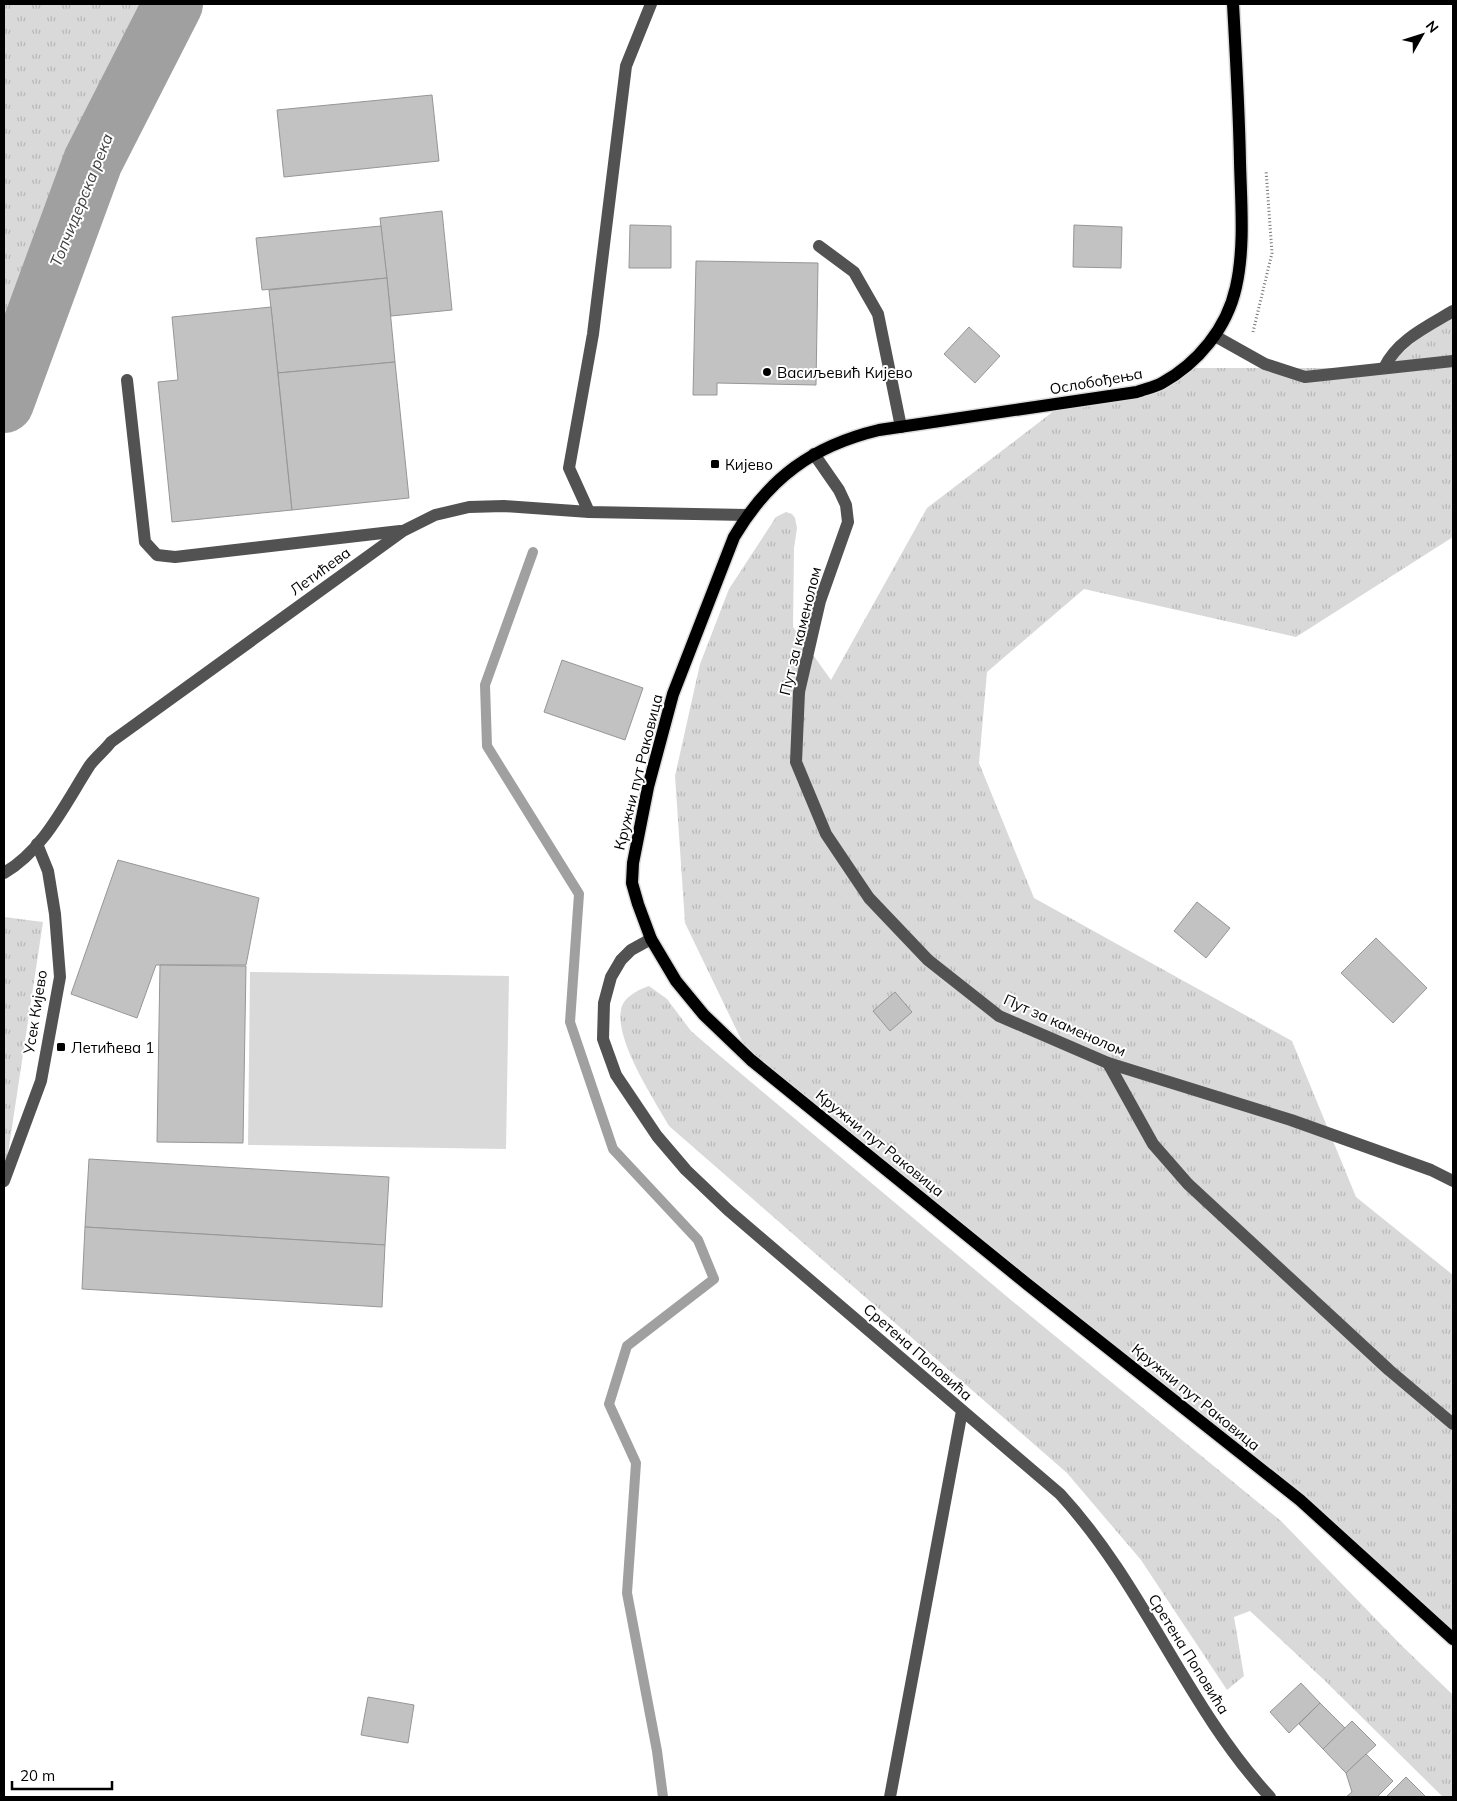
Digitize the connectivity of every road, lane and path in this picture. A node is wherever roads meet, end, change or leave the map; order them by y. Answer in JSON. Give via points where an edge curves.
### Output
{"nodes":[{"id":1,"x":650,"y":4,"type":"edge"},
{"id":2,"x":1233,"y":4,"type":"edge"},
{"id":3,"x":819,"y":246,"type":"dead end"},
{"id":4,"x":1453,"y":311,"type":"edge"},
{"id":5,"x":1215,"y":336,"type":"junction"},
{"id":6,"x":1453,"y":361,"type":"edge"},
{"id":7,"x":1384,"y":368,"type":"junction"},
{"id":8,"x":127,"y":380,"type":"dead end"},
{"id":9,"x":901,"y":426,"type":"junction"},
{"id":10,"x":814,"y":454,"type":"junction"},
{"id":11,"x":589,"y":512,"type":"junction"},
{"id":12,"x":747,"y":515,"type":"junction"},
{"id":13,"x":403,"y":531,"type":"junction"},
{"id":14,"x":37,"y":844,"type":"junction"},
{"id":15,"x":4,"y":872,"type":"edge"},
{"id":16,"x":651,"y":939,"type":"junction"},
{"id":17,"x":1108,"y":1063,"type":"junction"},
{"id":18,"x":4,"y":1181,"type":"edge"},
{"id":19,"x":1453,"y":1181,"type":"edge"},
{"id":20,"x":962,"y":1411,"type":"junction"},
{"id":21,"x":1453,"y":1424,"type":"edge"},
{"id":22,"x":1453,"y":1639,"type":"edge"},
{"id":23,"x":890,"y":1797,"type":"edge"},
{"id":24,"x":1270,"y":1797,"type":"edge"}],
"edges":[{"from":1,"to":11,"type":"street","via":[[626,66],[593,334],[569,468]]},
{"from":2,"to":5,"type":"main road","name":"Ослобођења","via":[[1239,98],[1240,260],[1236,288]]},
{"from":3,"to":9,"type":"street","via":[[854,272],[878,314]]},
{"from":4,"to":7,"type":"street","via":[[1400,345]]},
{"from":5,"to":7,"type":"street","via":[[1265,364],[1305,377]]},
{"from":5,"to":9,"type":"main road","name":"Ослобођења","via":[[1184,368],[1161,384],[1137,392]]},
{"from":6,"to":7,"type":"street"},
{"from":8,"to":13,"type":"street","via":[[145,542],[157,555],[175,557]]},
{"from":9,"to":10,"type":"main road","name":"Ослобођења","via":[[858,435]]},
{"from":10,"to":12,"type":"main road","name":"Ослобођења","via":[[776,481]]},
{"from":10,"to":17,"type":"street","name":"Пут за каменолом","via":[[839,490],[846,505],[848,522],[820,601],[799,692],[796,762],[826,834],[869,898],[928,960],[1000,1016]]},
{"from":11,"to":12,"type":"street","name":"Летићева"},
{"from":11,"to":13,"type":"street","name":"Летићева","via":[[469,507],[435,515]]},
{"from":12,"to":16,"type":"main road","name":"Кружни пут Раковица","via":[[734,537],[673,694],[648,787],[632,884]]},
{"from":13,"to":14,"type":"street","name":"Летићева","via":[[112,742],[91,763],[63,810]]},
{"from":14,"to":15,"type":"street","name":"Летићева","via":[[15,866]]},
{"from":14,"to":18,"type":"street","name":"Усек Кијево","via":[[48,871],[60,977],[41,1081]]},
{"from":16,"to":20,"type":"street","name":"Сретена Поповића","via":[[621,960],[611,978],[604,1003],[603,1039],[616,1075],[657,1136],[686,1170],[728,1210]]},
{"from":16,"to":22,"type":"main road","name":"Кружни пут Раковица","via":[[676,981],[751,1060],[1300,1500]]},
{"from":17,"to":19,"type":"street","name":"Пут за каменолом","via":[[1291,1120],[1431,1170]]},
{"from":17,"to":21,"type":"street","via":[[1153,1144],[1188,1184],[1388,1370]]},
{"from":20,"to":23,"type":"street"},
{"from":20,"to":24,"type":"street","name":"Сретена Поповића","via":[[1060,1494],[1078,1514],[1113,1560],[1221,1736]]}]}
